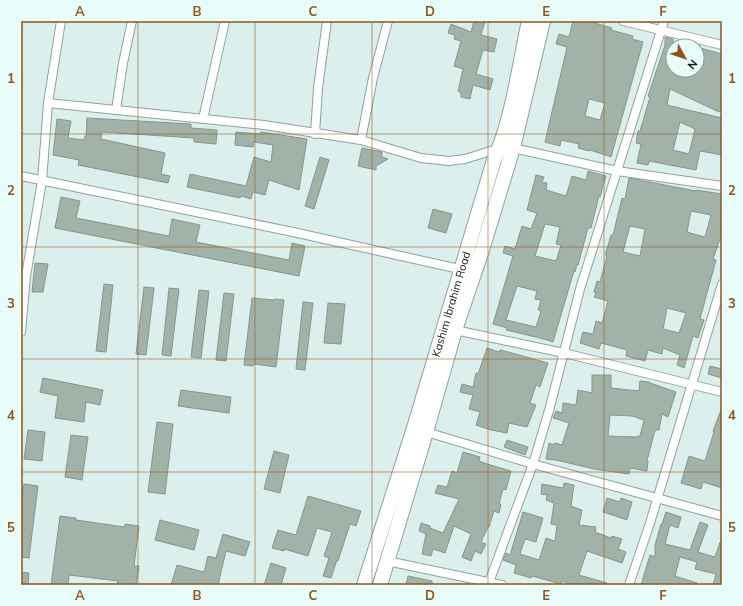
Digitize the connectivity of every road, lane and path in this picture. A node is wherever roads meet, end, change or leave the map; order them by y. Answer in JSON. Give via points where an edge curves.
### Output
{"nodes":[{"id":1,"x":61,"y":21,"type":"edge"},
{"id":2,"x":132,"y":21,"type":"edge"},
{"id":3,"x":225,"y":21,"type":"edge"},
{"id":4,"x":327,"y":21,"type":"edge"},
{"id":5,"x":388,"y":21,"type":"edge"},
{"id":6,"x":529,"y":21,"type":"edge"},
{"id":7,"x":543,"y":21,"type":"edge"},
{"id":8,"x":623,"y":21,"type":"edge"},
{"id":9,"x":664,"y":21,"type":"edge"},
{"id":10,"x":661,"y":31,"type":"junction"},
{"id":11,"x":722,"y":45,"type":"edge"},
{"id":12,"x":48,"y":103,"type":"junction"},
{"id":13,"x":116,"y":110,"type":"junction"},
{"id":14,"x":203,"y":119,"type":"junction"},
{"id":15,"x":315,"y":134,"type":"junction"},
{"id":16,"x":361,"y":140,"type":"junction"},
{"id":17,"x":506,"y":148,"type":"junction"},
{"id":18,"x":618,"y":171,"type":"junction"},
{"id":19,"x":21,"y":176,"type":"edge"},
{"id":20,"x":42,"y":181,"type":"junction"},
{"id":21,"x":722,"y":186,"type":"edge"},
{"id":22,"x":468,"y":270,"type":"junction"},
{"id":23,"x":24,"y":275,"type":"edge"},
{"id":24,"x":722,"y":284,"type":"edge"},
{"id":25,"x":455,"y":330,"type":"junction"},
{"id":26,"x":21,"y":332,"type":"edge"},
{"id":27,"x":564,"y":353,"type":"junction"},
{"id":28,"x":692,"y":385,"type":"junction"},
{"id":29,"x":722,"y":392,"type":"edge"},
{"id":30,"x":420,"y":430,"type":"junction"},
{"id":31,"x":533,"y":464,"type":"junction"},
{"id":32,"x":656,"y":499,"type":"junction"},
{"id":33,"x":722,"y":516,"type":"edge"},
{"id":34,"x":387,"y":561,"type":"junction"},
{"id":35,"x":488,"y":584,"type":"edge"},
{"id":36,"x":364,"y":585,"type":"edge"},
{"id":37,"x":380,"y":585,"type":"edge"},
{"id":38,"x":502,"y":585,"type":"edge"},
{"id":39,"x":629,"y":585,"type":"edge"}],
"edges":[{"from":1,"to":12,"type":"street"},
{"from":2,"to":13,"type":"street"},
{"from":3,"to":14,"type":"street"},
{"from":4,"to":15,"type":"street"},
{"from":5,"to":16,"type":"street","via":[[373,78]]},
{"from":6,"to":17,"type":"highway","name":"Kashim Ibrahim Road"},
{"from":7,"to":17,"type":"highway","name":"Kashim Ibrahim Road"},
{"from":8,"to":10,"type":"street"},
{"from":9,"to":10,"type":"street"},
{"from":10,"to":11,"type":"street"},
{"from":10,"to":18,"type":"street"},
{"from":12,"to":13,"type":"street"},
{"from":12,"to":20,"type":"street"},
{"from":13,"to":14,"type":"street"},
{"from":14,"to":15,"type":"street","via":[[264,125]]},
{"from":15,"to":16,"type":"street"},
{"from":16,"to":17,"type":"street","via":[[420,158],[449,161]]},
{"from":17,"to":18,"type":"street"},
{"from":17,"to":22,"type":"highway","name":"Kashim Ibrahim Road","via":[[482,250]]},
{"from":18,"to":21,"type":"street"},
{"from":18,"to":27,"type":"street","via":[[580,289]]},
{"from":19,"to":20,"type":"street"},
{"from":20,"to":22,"type":"street","via":[[277,228]]},
{"from":20,"to":23,"type":"street"},
{"from":22,"to":25,"type":"highway","name":"Kashim Ibrahim Road"},
{"from":22,"to":30,"type":"highway","name":"Kashim Ibrahim Road"},
{"from":23,"to":26,"type":"street"},
{"from":24,"to":28,"type":"street"},
{"from":25,"to":27,"type":"street"},
{"from":25,"to":30,"type":"highway","name":"Kashim Ibrahim Road"},
{"from":27,"to":28,"type":"street"},
{"from":27,"to":31,"type":"street"},
{"from":28,"to":29,"type":"street"},
{"from":28,"to":32,"type":"street"},
{"from":30,"to":31,"type":"street"},
{"from":30,"to":34,"type":"highway","name":"Kashim Ibrahim Road"},
{"from":30,"to":36,"type":"highway","name":"Kashim Ibrahim Road"},
{"from":31,"to":32,"type":"street"},
{"from":31,"to":35,"type":"street"},
{"from":32,"to":33,"type":"street"},
{"from":32,"to":39,"type":"street"},
{"from":34,"to":35,"type":"street"},
{"from":34,"to":37,"type":"highway","name":"Kashim Ibrahim Road"},
{"from":35,"to":38,"type":"street"}]}
